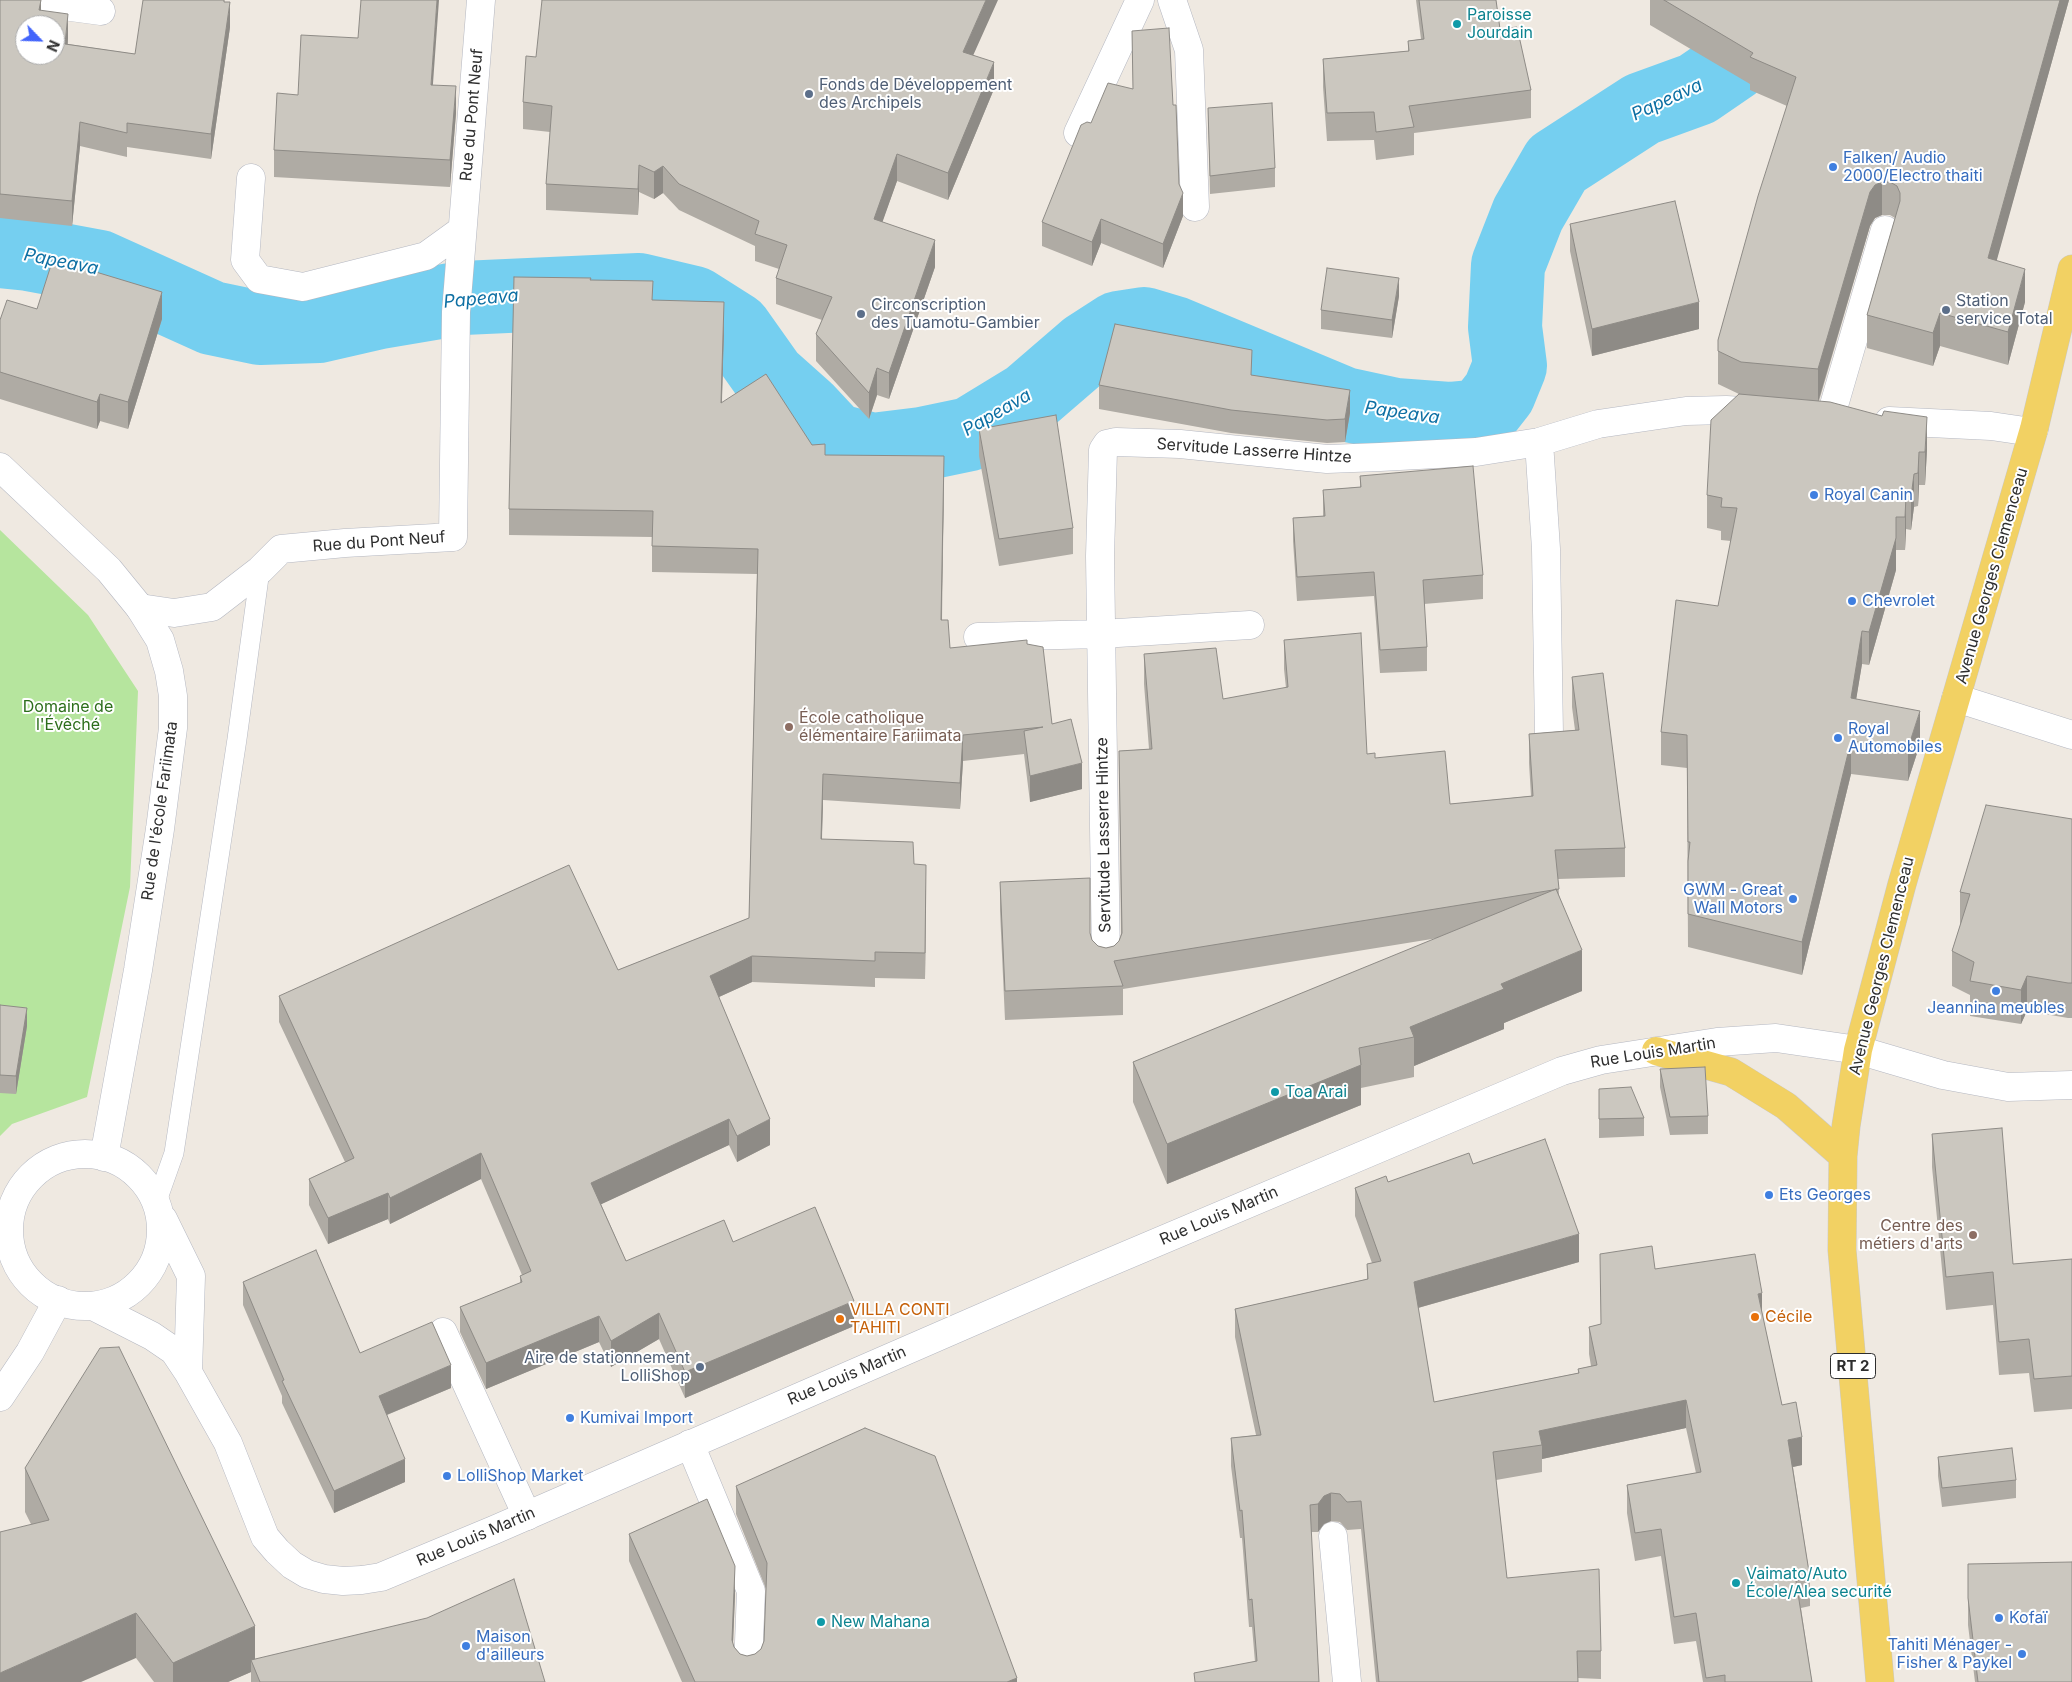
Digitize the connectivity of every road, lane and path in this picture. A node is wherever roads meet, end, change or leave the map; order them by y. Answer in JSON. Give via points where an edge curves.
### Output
{"nodes":[{"id":1,"x":19,"y":0,"type":"edge"},
{"id":2,"x":481,"y":0,"type":"edge"},
{"id":3,"x":1140,"y":0,"type":"edge"},
{"id":4,"x":1172,"y":0,"type":"edge"},
{"id":5,"x":101,"y":11,"type":"dead end"},
{"id":6,"x":1078,"y":132,"type":"edge"},
{"id":7,"x":251,"y":178,"type":"dead end"},
{"id":8,"x":1195,"y":207,"type":"dead end"},
{"id":9,"x":462,"y":230,"type":"junction"},
{"id":10,"x":1885,"y":230,"type":"dead end"},
{"id":11,"x":2072,"y":269,"type":"edge"},
{"id":12,"x":1830,"y":419,"type":"junction"},
{"id":13,"x":2034,"y":429,"type":"junction"},
{"id":14,"x":1539,"y":442,"type":"junction"},
{"id":15,"x":0,"y":467,"type":"edge"},
{"id":16,"x":260,"y":570,"type":"junction"},
{"id":17,"x":140,"y":608,"type":"junction"},
{"id":18,"x":1250,"y":625,"type":"dead end"},
{"id":19,"x":1101,"y":634,"type":"junction"},
{"id":20,"x":978,"y":637,"type":"dead end"},
{"id":21,"x":1956,"y":698,"type":"junction"},
{"id":22,"x":1549,"y":735,"type":"edge"},
{"id":23,"x":2072,"y":735,"type":"edge"},
{"id":24,"x":1106,"y":962,"type":"edge"},
{"id":25,"x":1858,"y":1050,"type":"junction"},
{"id":26,"x":1656,"y":1051,"type":"junction"},
{"id":27,"x":2072,"y":1085,"type":"edge"},
{"id":28,"x":1843,"y":1156,"type":"junction"},
{"id":29,"x":104,"y":1157,"type":"junction"},
{"id":30,"x":159,"y":1208,"type":"junction"},
{"id":31,"x":5,"y":1233,"type":"edge"},
{"id":32,"x":58,"y":1300,"type":"junction"},
{"id":33,"x":93,"y":1306,"type":"junction"},
{"id":34,"x":442,"y":1332,"type":"dead end"},
{"id":35,"x":188,"y":1372,"type":"junction"},
{"id":36,"x":0,"y":1397,"type":"edge"},
{"id":37,"x":690,"y":1444,"type":"junction"},
{"id":38,"x":527,"y":1516,"type":"junction"},
{"id":39,"x":1333,"y":1536,"type":"dead end"},
{"id":40,"x":748,"y":1668,"type":"edge"},
{"id":41,"x":1347,"y":1682,"type":"edge"},
{"id":42,"x":1880,"y":1682,"type":"edge"}],
"edges":[{"from":1,"to":5,"type":"street"},
{"from":2,"to":9,"type":"street","name":"Rue du Pont Neuf"},
{"from":3,"to":6,"type":"street"},
{"from":4,"to":8,"type":"street","via":[[1189,50]]},
{"from":7,"to":9,"type":"street","via":[[245,260],[259,279],[303,286],[426,256]]},
{"from":9,"to":16,"type":"street","name":"Rue du Pont Neuf","via":[[456,312],[453,538],[281,549]]},
{"from":10,"to":12,"type":"street"},
{"from":11,"to":13,"type":"main road","name":"Avenue Georges Clemenceau","number":"RT 2"},
{"from":12,"to":13,"type":"street","name":"Servitude Lasserre Hintze"},
{"from":12,"to":14,"type":"street","name":"Servitude Lasserre Hintze","via":[[1726,410],[1686,411],[1598,424]]},
{"from":13,"to":21,"type":"main road","name":"Avenue Georges Clemenceau","number":"RT 2"},
{"from":14,"to":19,"type":"street","name":"Servitude Lasserre Hintze","via":[[1476,452],[1327,459],[1180,444],[1107,444],[1103,450]]},
{"from":14,"to":22,"type":"street","via":[[1546,549]]},
{"from":15,"to":17,"type":"street","name":"Rue de l'école Fariimata","via":[[109,570]]},
{"from":16,"to":17,"type":"street","name":"Rue du Pont Neuf","via":[[212,607],[174,613]]},
{"from":16,"to":30,"type":"lane","via":[[174,1153]]},
{"from":17,"to":29,"type":"street","name":"Rue de l'école Fariimata","via":[[160,640],[169,671],[173,728],[138,970]]},
{"from":18,"to":19,"type":"street"},
{"from":19,"to":20,"type":"street"},
{"from":19,"to":24,"type":"street","name":"Servitude Lasserre Hintze"},
{"from":21,"to":23,"type":"street"},
{"from":21,"to":25,"type":"main road","name":"Avenue Georges Clemenceau","number":"RT 2"},
{"from":25,"to":26,"type":"street","name":"Rue Louis Martin","via":[[1776,1038]]},
{"from":25,"to":27,"type":"street","name":"Rue Louis Martin","via":[[1943,1075],[2008,1087]]},
{"from":25,"to":28,"type":"main road","name":"Avenue Georges Clemenceau","number":"RT 2"},
{"from":26,"to":28,"type":"main road","via":[[1731,1072],[1786,1106]]},
{"from":26,"to":37,"type":"street","name":"Rue Louis Martin","via":[[1601,1060],[1562,1071]]},
{"from":28,"to":42,"type":"main road","name":"Avenue Georges Clemenceau","number":"RT 2","via":[[1842,1250]]},
{"from":29,"to":30,"type":"street","via":[[139,1176]]},
{"from":29,"to":31,"type":"street","via":[[65,1156],[47,1164],[22,1186]]},
{"from":30,"to":33,"type":"street","via":[[161,1246],[149,1274],[119,1300]]},
{"from":30,"to":35,"type":"street","via":[[191,1276]]},
{"from":31,"to":32,"type":"street","via":[[18,1267],[29,1282],[48,1297]]},
{"from":32,"to":33,"type":"street","via":[[82,1307]]},
{"from":32,"to":36,"type":"street","via":[[30,1352]]},
{"from":33,"to":35,"type":"street","name":"Rue Louis Martin","via":[[174,1351]]},
{"from":34,"to":38,"type":"street"},
{"from":35,"to":38,"type":"street","name":"Rue Louis Martin","via":[[228,1443],[265,1536],[292,1565],[307,1574],[343,1581],[380,1577]]},
{"from":37,"to":38,"type":"street","name":"Rue Louis Martin"},
{"from":37,"to":40,"type":"street","via":[[751,1591]]},
{"from":39,"to":41,"type":"street"}]}
